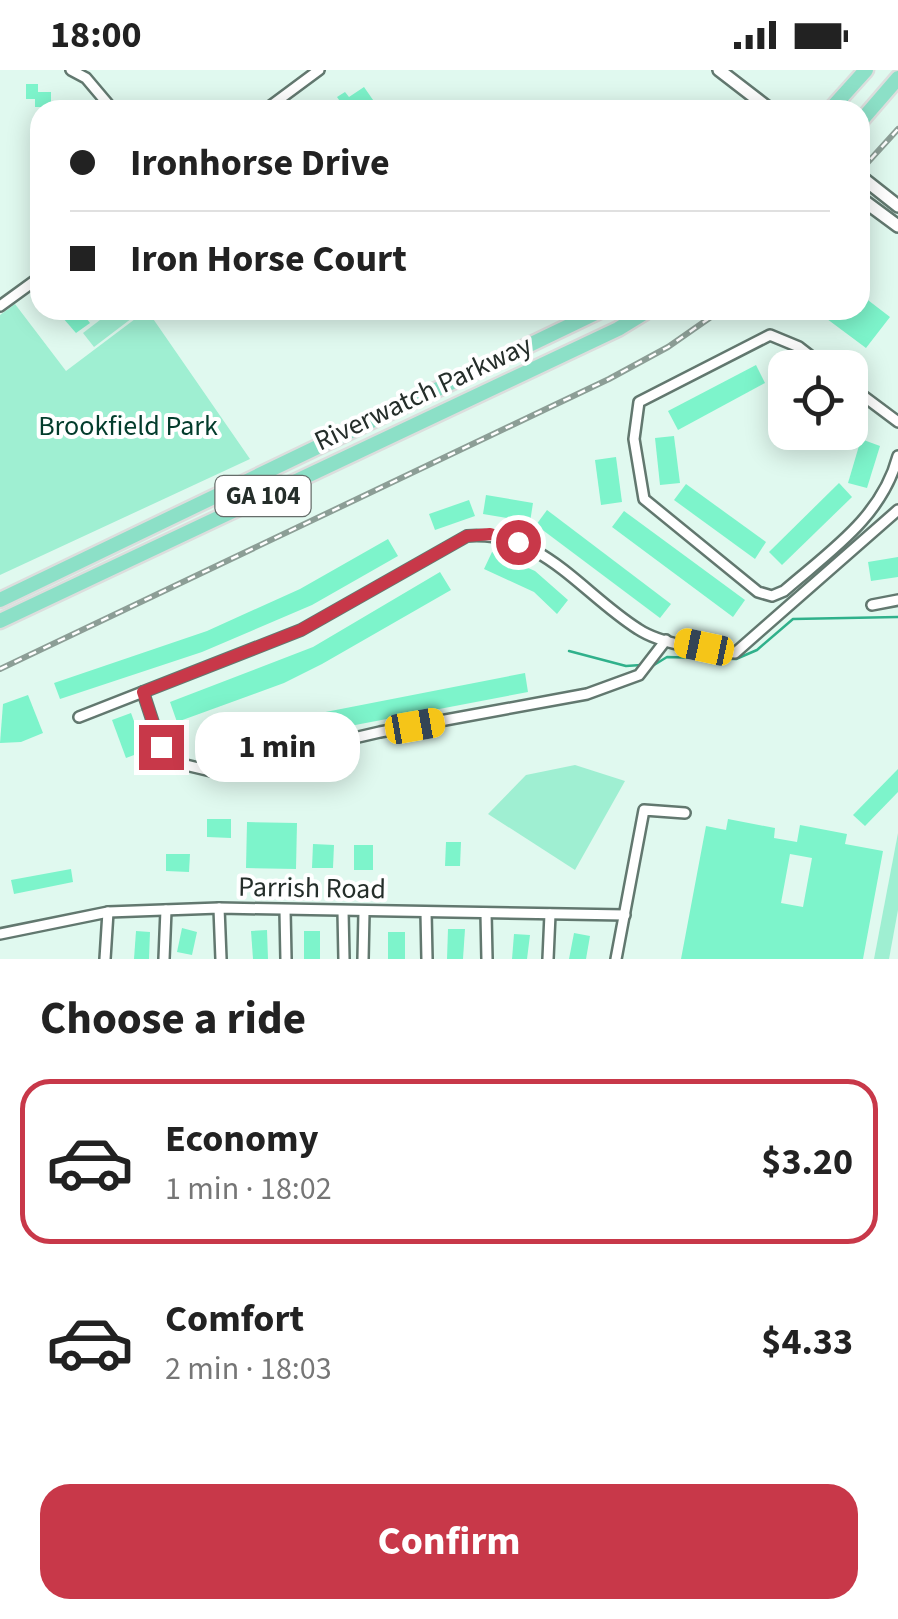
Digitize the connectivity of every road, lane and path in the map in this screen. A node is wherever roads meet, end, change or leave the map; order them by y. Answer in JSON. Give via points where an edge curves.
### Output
{"nodes":[{"id":1,"x":71,"y":70,"type":"edge"},
{"id":2,"x":319,"y":70,"type":"edge"},
{"id":3,"x":720,"y":70,"type":"edge"},
{"id":4,"x":866,"y":70,"type":"edge"},
{"id":5,"x":898,"y":78,"type":"edge"},
{"id":6,"x":105,"y":100,"type":"edge"},
{"id":7,"x":279,"y":100,"type":"edge"},
{"id":8,"x":758,"y":100,"type":"edge"},
{"id":9,"x":839,"y":100,"type":"edge"},
{"id":10,"x":870,"y":110,"type":"edge"},
{"id":11,"x":870,"y":184,"type":"edge"},
{"id":12,"x":870,"y":205,"type":"edge"},
{"id":13,"x":898,"y":206,"type":"edge"},
{"id":14,"x":898,"y":226,"type":"edge"},
{"id":15,"x":30,"y":284,"type":"edge"},
{"id":16,"x":0,"y":306,"type":"edge"},
{"id":17,"x":581,"y":320,"type":"edge"},
{"id":18,"x":633,"y":320,"type":"edge"},
{"id":19,"x":800,"y":350,"type":"edge"},
{"id":20,"x":868,"y":400,"type":"edge"},
{"id":21,"x":898,"y":422,"type":"edge"},
{"id":22,"x":898,"y":456,"type":"edge"},
{"id":23,"x":898,"y":510,"type":"edge"},
{"id":24,"x":0,"y":600,"type":"edge"},
{"id":25,"x":898,"y":600,"type":"edge"},
{"id":26,"x":872,"y":605,"type":"dead end"},
{"id":27,"x":0,"y":621,"type":"edge"},
{"id":28,"x":666,"y":640,"type":"junction"},
{"id":29,"x":143,"y":692,"type":"junction"},
{"id":30,"x":78,"y":717,"type":"dead end"},
{"id":31,"x":684,"y":813,"type":"dead end"},
{"id":32,"x":219,"y":908,"type":"junction"},
{"id":33,"x":166,"y":910,"type":"junction"},
{"id":34,"x":285,"y":910,"type":"junction"},
{"id":35,"x":343,"y":911,"type":"junction"},
{"id":36,"x":108,"y":912,"type":"junction"},
{"id":37,"x":364,"y":912,"type":"junction"},
{"id":38,"x":426,"y":912,"type":"junction"},
{"id":39,"x":486,"y":913,"type":"junction"},
{"id":40,"x":550,"y":914,"type":"junction"},
{"id":41,"x":624,"y":915,"type":"junction"},
{"id":42,"x":0,"y":934,"type":"edge"},
{"id":43,"x":105,"y":959,"type":"edge"},
{"id":44,"x":164,"y":959,"type":"edge"},
{"id":45,"x":221,"y":959,"type":"edge"},
{"id":46,"x":286,"y":959,"type":"edge"},
{"id":47,"x":344,"y":959,"type":"edge"},
{"id":48,"x":364,"y":959,"type":"edge"},
{"id":49,"x":427,"y":959,"type":"edge"},
{"id":50,"x":487,"y":959,"type":"edge"},
{"id":51,"x":548,"y":959,"type":"edge"},
{"id":52,"x":616,"y":959,"type":"edge"}],
"edges":[{"from":1,"to":6,"type":"street"},
{"from":2,"to":7,"type":"street"},
{"from":3,"to":8,"type":"street"},
{"from":4,"to":9,"type":"main road"},
{"from":5,"to":10,"type":"main road"},
{"from":11,"to":13,"type":"street"},
{"from":12,"to":14,"type":"street"},
{"from":15,"to":16,"type":"street"},
{"from":17,"to":24,"type":"main road","name":"Riverwatch Parkway","number":"GA 104"},
{"from":18,"to":27,"type":"main road","name":"Riverwatch Parkway","number":"GA 104"},
{"from":19,"to":22,"type":"street","via":[[770,335],[639,402],[634,439],[644,499],[758,592],[772,596],[860,525],[885,493]]},
{"from":20,"to":21,"type":"street"},
{"from":23,"to":28,"type":"street","via":[[736,653]]},
{"from":25,"to":26,"type":"street"},
{"from":28,"to":29,"type":"street","via":[[640,631],[547,556],[490,534],[467,536],[301,630]]},
{"from":28,"to":29,"type":"street","via":[[639,675],[586,694],[211,771],[173,762],[161,747]]},
{"from":29,"to":30,"type":"street"},
{"from":31,"to":41,"type":"street","via":[[644,810]]},
{"from":32,"to":33,"type":"street","name":"Parrish Road"},
{"from":32,"to":34,"type":"street","name":"Parrish Road"},
{"from":32,"to":45,"type":"street"},
{"from":33,"to":36,"type":"street","name":"Parrish Road"},
{"from":33,"to":44,"type":"street"},
{"from":34,"to":35,"type":"street","name":"Parrish Road"},
{"from":34,"to":46,"type":"street"},
{"from":35,"to":37,"type":"street","name":"Parrish Road"},
{"from":35,"to":47,"type":"street"},
{"from":36,"to":42,"type":"street","name":"Parrish Road"},
{"from":36,"to":43,"type":"street"},
{"from":37,"to":38,"type":"street","name":"Parrish Road"},
{"from":37,"to":48,"type":"street"},
{"from":38,"to":39,"type":"street","name":"Parrish Road"},
{"from":38,"to":49,"type":"street"},
{"from":39,"to":40,"type":"street","name":"Parrish Road"},
{"from":39,"to":50,"type":"street"},
{"from":40,"to":41,"type":"street","name":"Parrish Road"},
{"from":40,"to":51,"type":"street"},
{"from":41,"to":52,"type":"street"}]}
